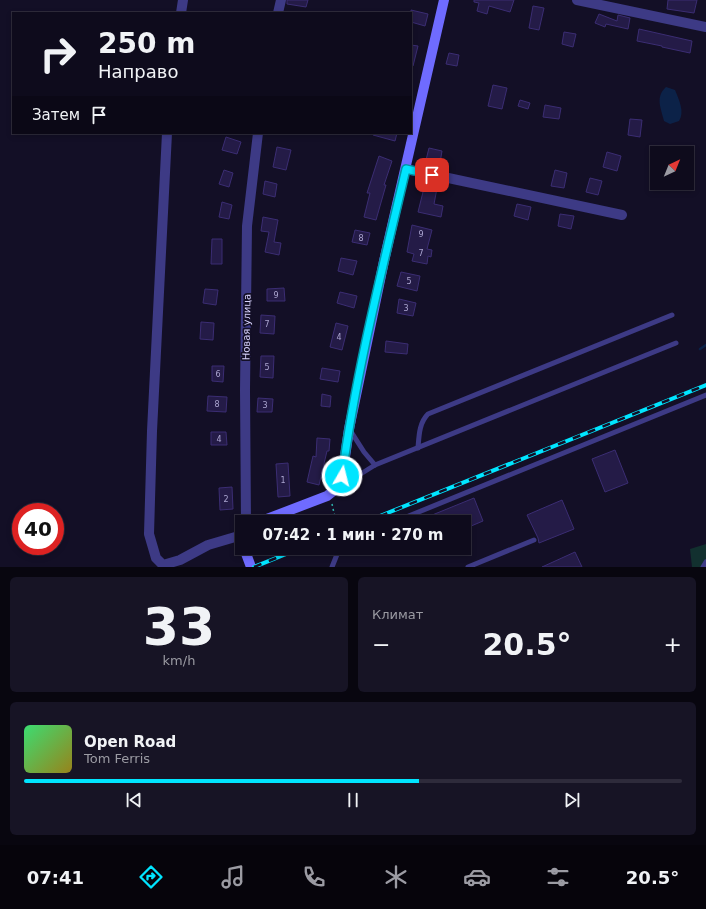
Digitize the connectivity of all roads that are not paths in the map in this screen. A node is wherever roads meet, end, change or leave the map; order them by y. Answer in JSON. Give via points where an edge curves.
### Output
{"nodes":[{"id":1,"x":183,"y":0,"type":"edge"},
{"id":2,"x":281,"y":0,"type":"edge"},
{"id":3,"x":444,"y":0,"type":"edge"},
{"id":4,"x":577,"y":0,"type":"edge"},
{"id":5,"x":181,"y":12,"type":"edge"},
{"id":6,"x":278,"y":12,"type":"edge"},
{"id":7,"x":706,"y":27,"type":"edge"},
{"id":8,"x":167,"y":134,"type":"edge"},
{"id":9,"x":258,"y":134,"type":"edge"},
{"id":10,"x":406,"y":169,"type":"junction"},
{"id":11,"x":622,"y":215,"type":"dead end"},
{"id":12,"x":672,"y":315,"type":"dead end"},
{"id":13,"x":676,"y":343,"type":"dead end"},
{"id":14,"x":706,"y":395,"type":"edge"},
{"id":15,"x":349,"y":429,"type":"junction"},
{"id":16,"x":418,"y":448,"type":"junction"},
{"id":17,"x":374,"y":465,"type":"junction"},
{"id":18,"x":336,"y":489,"type":"junction"},
{"id":19,"x":246,"y":515,"type":"edge"},
{"id":20,"x":278,"y":515,"type":"edge"},
{"id":21,"x":411,"y":515,"type":"edge"},
{"id":22,"x":235,"y":537,"type":"edge"},
{"id":23,"x":534,"y":540,"type":"dead end"},
{"id":24,"x":247,"y":555,"type":"edge"},
{"id":25,"x":337,"y":555,"type":"edge"},
{"id":26,"x":706,"y":562,"type":"edge"},
{"id":27,"x":251,"y":567,"type":"edge"},
{"id":28,"x":332,"y":567,"type":"edge"},
{"id":29,"x":468,"y":567,"type":"edge"},
{"id":30,"x":703,"y":567,"type":"edge"}],
"edges":[{"from":1,"to":5,"type":"street"},
{"from":2,"to":6,"type":"street"},
{"from":3,"to":10,"type":"street"},
{"from":4,"to":7,"type":"street"},
{"from":8,"to":22,"type":"street","via":[[149,534],[156,558],[163,565],[180,560],[208,545]]},
{"from":9,"to":19,"type":"street","name":"Новая улица","via":[[247,226]]},
{"from":10,"to":11,"type":"street"},
{"from":10,"to":15,"type":"street"},
{"from":12,"to":16,"type":"lane","via":[[428,414],[420,426]]},
{"from":13,"to":16,"type":"lane"},
{"from":14,"to":21,"type":"lane"},
{"from":15,"to":17,"type":"lane"},
{"from":15,"to":18,"type":"street","via":[[342,476]]},
{"from":16,"to":17,"type":"lane"},
{"from":17,"to":18,"type":"lane"},
{"from":18,"to":20,"type":"street","via":[[324,498]]},
{"from":23,"to":29,"type":"lane"},
{"from":24,"to":27,"type":"street"},
{"from":25,"to":28,"type":"lane"},
{"from":26,"to":30,"type":"lane"}]}
